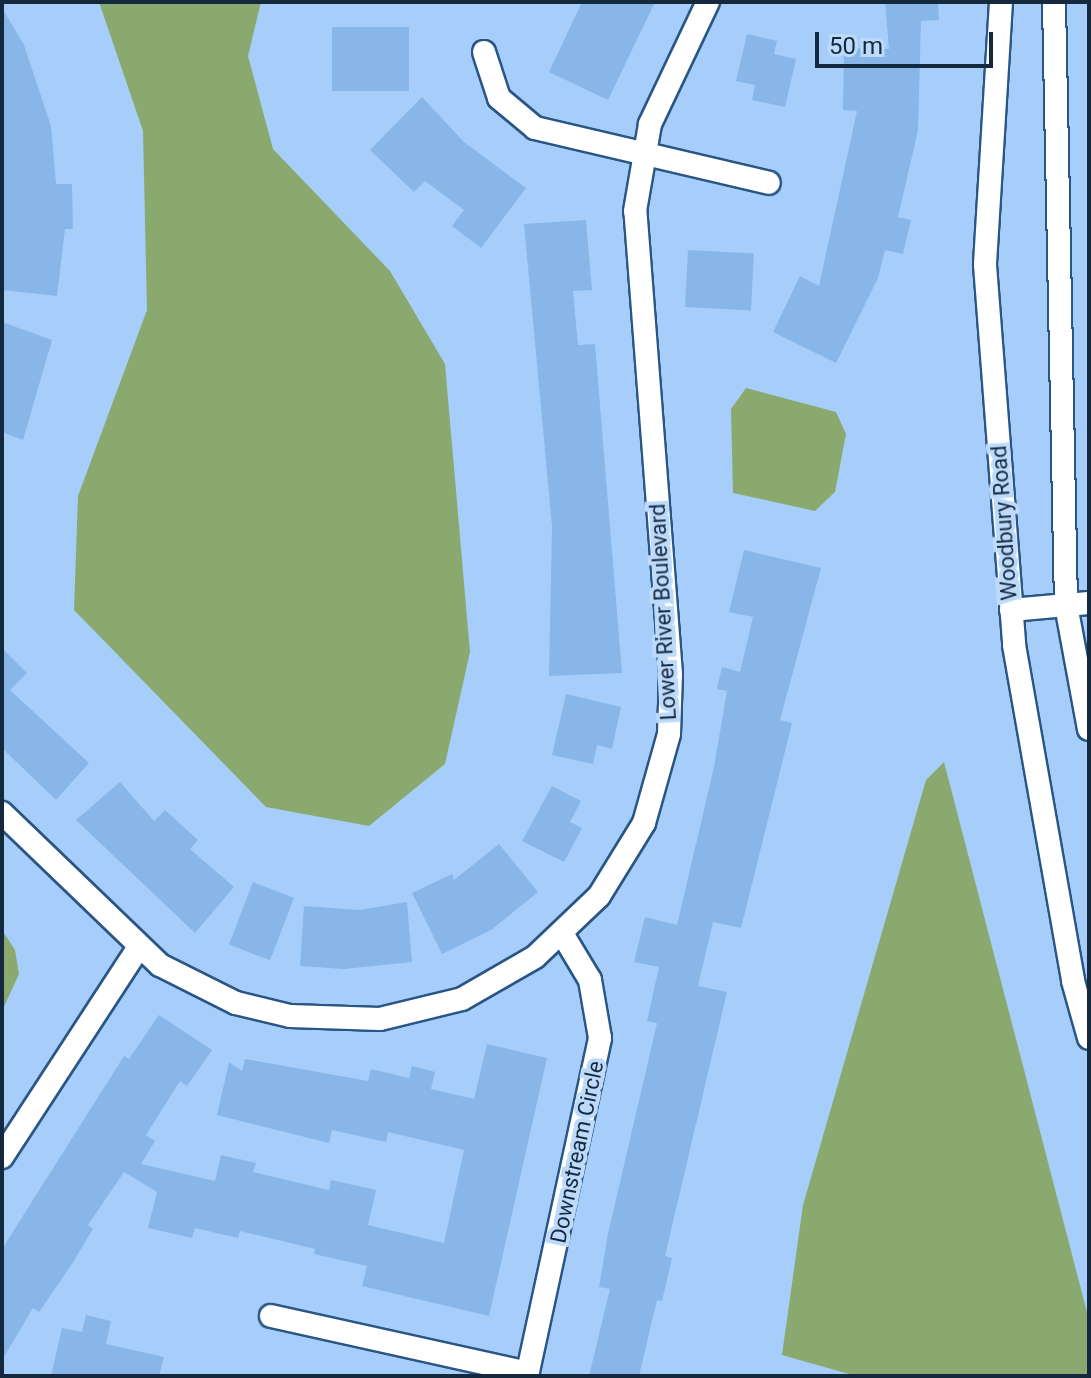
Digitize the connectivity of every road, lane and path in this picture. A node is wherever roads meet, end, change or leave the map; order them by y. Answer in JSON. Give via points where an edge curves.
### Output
{"nodes":[{"id":1,"x":708,"y":2,"type":"edge"},
{"id":2,"x":1001,"y":2,"type":"edge"},
{"id":3,"x":1054,"y":2,"type":"edge"},
{"id":4,"x":484,"y":52,"type":"dead end"},
{"id":5,"x":641,"y":154,"type":"junction"},
{"id":6,"x":769,"y":183,"type":"dead end"},
{"id":7,"x":1078,"y":604,"type":"edge"},
{"id":8,"x":1011,"y":610,"type":"junction"},
{"id":9,"x":1089,"y":729,"type":"edge"},
{"id":10,"x":2,"y":813,"type":"edge"},
{"id":11,"x":563,"y":935,"type":"junction"},
{"id":12,"x":138,"y":948,"type":"junction"},
{"id":13,"x":1089,"y":1038,"type":"edge"},
{"id":14,"x":2,"y":1157,"type":"edge"},
{"id":15,"x":271,"y":1316,"type":"dead end"},
{"id":16,"x":527,"y":1375,"type":"edge"}],
"edges":[{"from":1,"to":5,"type":"street","name":"Lower River Boulevard","via":[[662,95]]},
{"from":2,"to":8,"type":"street","name":"Woodbury Road","via":[[985,265]]},
{"from":3,"to":7,"type":"street"},
{"from":4,"to":5,"type":"street","via":[[499,98],[521,120]]},
{"from":5,"to":6,"type":"street"},
{"from":5,"to":11,"type":"street","name":"Lower River Boulevard","via":[[635,211],[671,674],[669,734],[654,796],[631,850]]},
{"from":7,"to":8,"type":"street"},
{"from":7,"to":9,"type":"street"},
{"from":8,"to":13,"type":"street","name":"Woodbury Road","via":[[1073,981]]},
{"from":10,"to":12,"type":"street","name":"Lower River Boulevard"},
{"from":11,"to":12,"type":"street","name":"Lower River Boulevard","via":[[462,999],[409,1014],[347,1021],[236,1003]]},
{"from":11,"to":16,"type":"street","name":"Downstream Circle","via":[[590,980],[600,1038]]},
{"from":12,"to":14,"type":"street"},
{"from":15,"to":16,"type":"street"}]}
